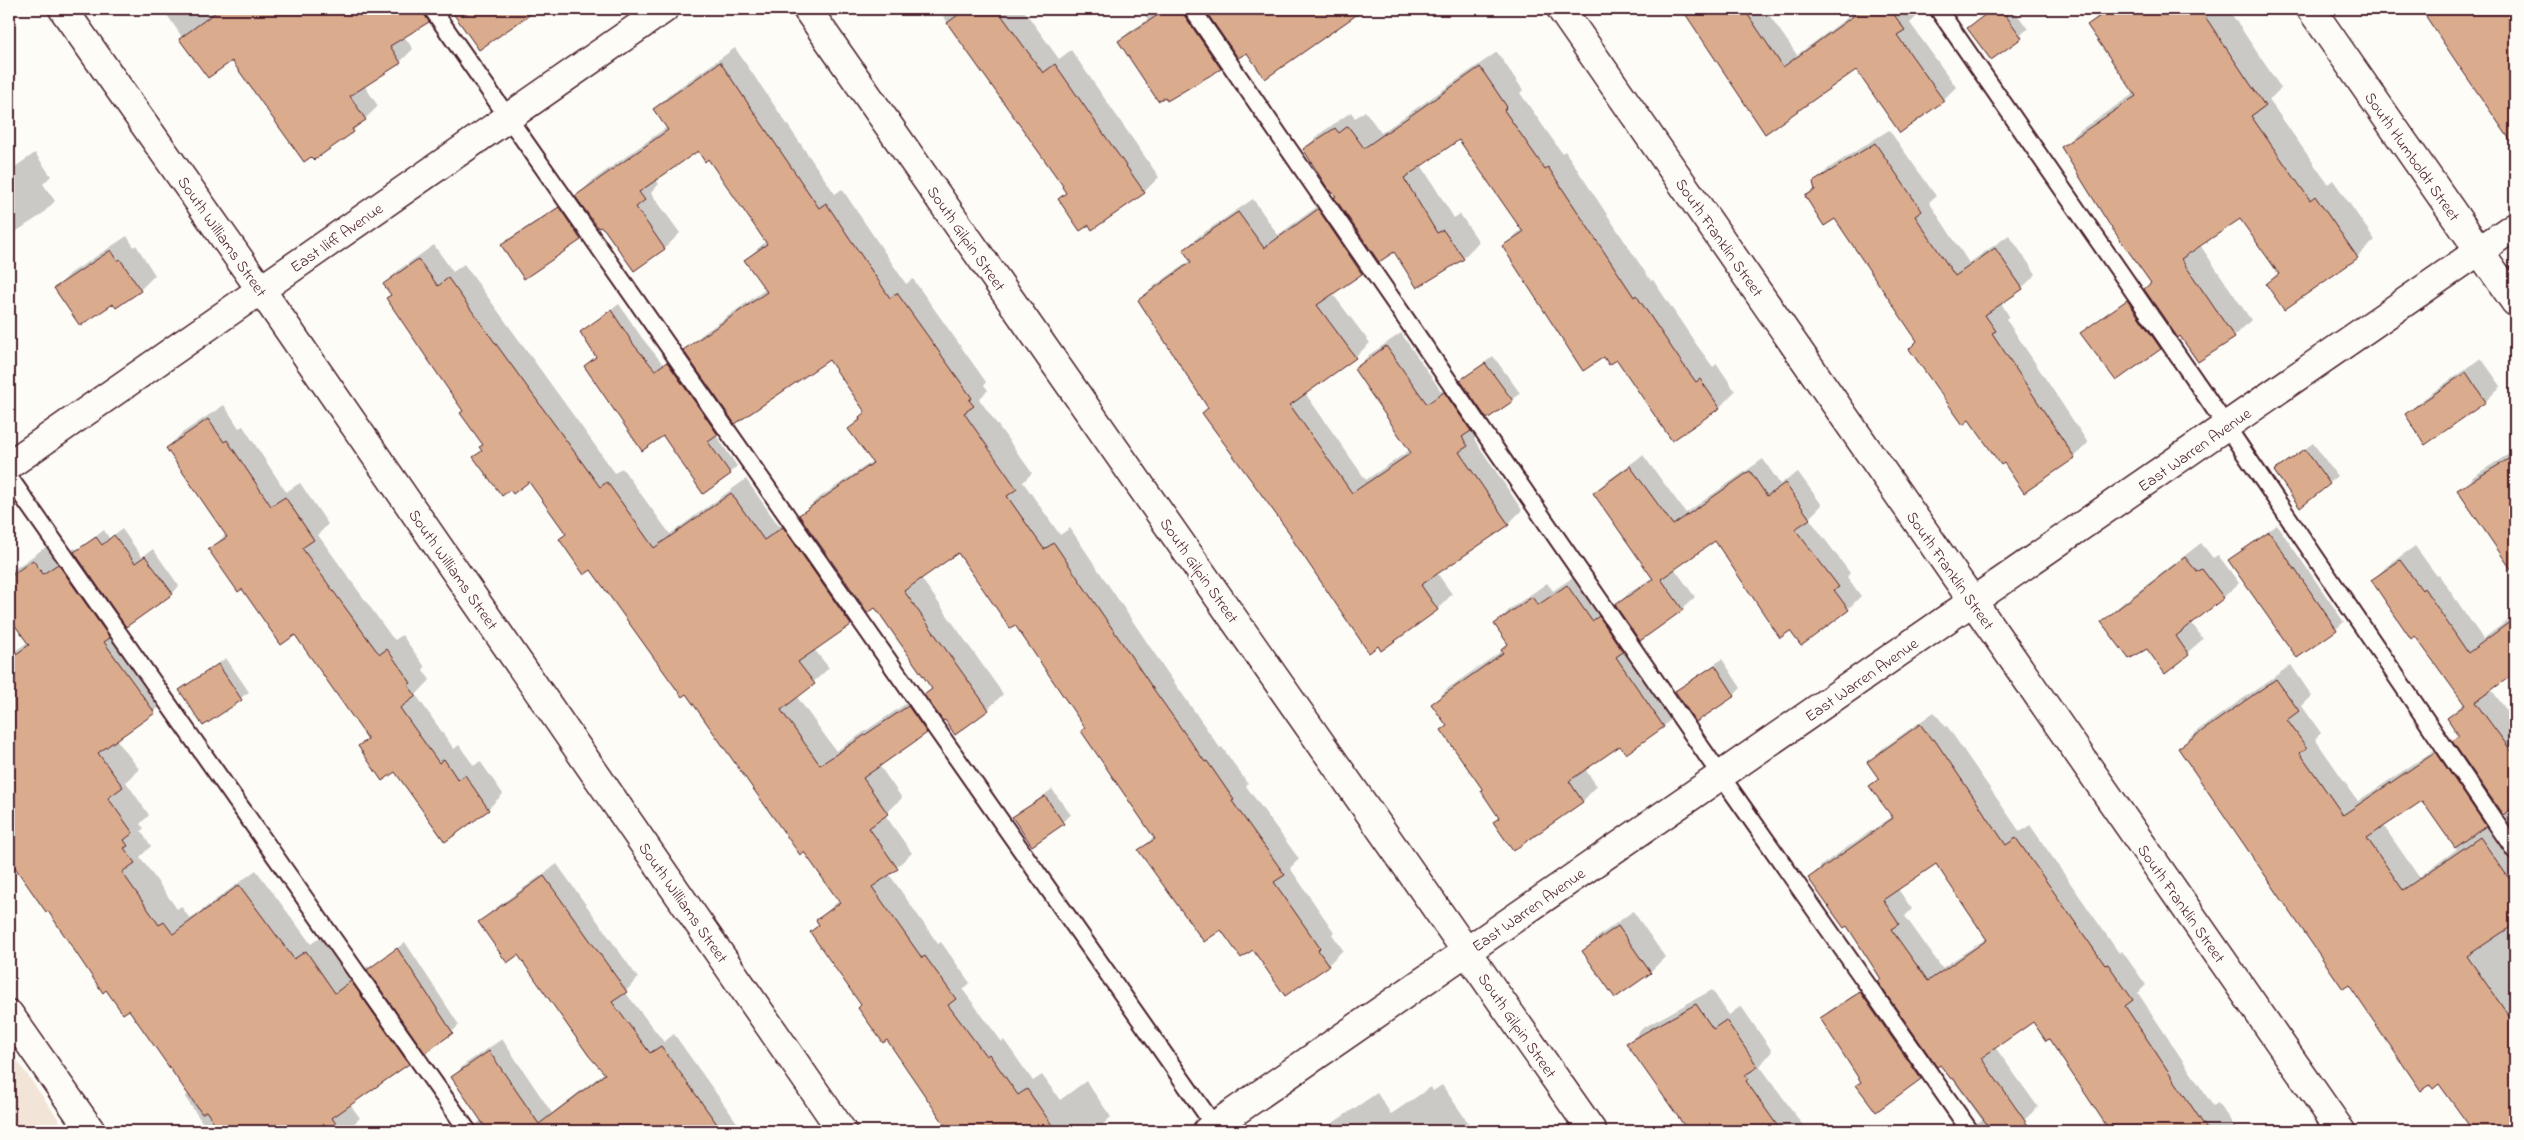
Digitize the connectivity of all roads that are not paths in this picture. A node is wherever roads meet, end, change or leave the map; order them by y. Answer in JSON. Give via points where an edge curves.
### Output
{"nodes":[{"id":1,"x":63,"y":9,"type":"edge"},
{"id":2,"x":432,"y":9,"type":"edge"},
{"id":3,"x":664,"y":9,"type":"edge"},
{"id":4,"x":807,"y":9,"type":"edge"},
{"id":5,"x":1192,"y":9,"type":"edge"},
{"id":6,"x":1561,"y":9,"type":"edge"},
{"id":7,"x":1938,"y":9,"type":"edge"},
{"id":8,"x":2311,"y":9,"type":"edge"},
{"id":9,"x":507,"y":118,"type":"junction"},
{"id":10,"x":2515,"y":226,"type":"edge"},
{"id":11,"x":2479,"y":250,"type":"junction"},
{"id":12,"x":260,"y":290,"type":"junction"},
{"id":13,"x":2515,"y":302,"type":"edge"},
{"id":14,"x":2227,"y":426,"type":"junction"},
{"id":15,"x":9,"y":465,"type":"edge"},
{"id":16,"x":9,"y":477,"type":"edge"},
{"id":17,"x":1973,"y":601,"type":"junction"},
{"id":18,"x":1721,"y":776,"type":"junction"},
{"id":19,"x":2515,"y":850,"type":"edge"},
{"id":20,"x":1467,"y":952,"type":"junction"},
{"id":21,"x":9,"y":1014,"type":"edge"},
{"id":22,"x":80,"y":1126,"type":"edge"},
{"id":23,"x":1213,"y":1130,"type":"edge"},
{"id":24,"x":468,"y":1131,"type":"edge"},
{"id":25,"x":842,"y":1131,"type":"edge"},
{"id":26,"x":1592,"y":1131,"type":"edge"},
{"id":27,"x":1970,"y":1131,"type":"edge"},
{"id":28,"x":2341,"y":1131,"type":"edge"}],
"edges":[{"from":1,"to":12,"type":"street","name":"South Williams Street"},
{"from":2,"to":9,"type":"lane"},
{"from":3,"to":9,"type":"street","name":"East Iliff Avenue"},
{"from":4,"to":20,"type":"street","name":"South Gilpin Street"},
{"from":5,"to":18,"type":"lane"},
{"from":6,"to":17,"type":"street","name":"South Franklin Street"},
{"from":7,"to":14,"type":"lane"},
{"from":8,"to":11,"type":"street","name":"South Humboldt Street"},
{"from":9,"to":12,"type":"street","name":"East Iliff Avenue"},
{"from":9,"to":23,"type":"lane"},
{"from":10,"to":11,"type":"street","name":"East Warren Avenue"},
{"from":11,"to":13,"type":"street","name":"South Humboldt Street"},
{"from":11,"to":14,"type":"street","name":"East Warren Avenue"},
{"from":12,"to":15,"type":"street","name":"East Iliff Avenue"},
{"from":12,"to":25,"type":"street","name":"South Williams Street"},
{"from":14,"to":17,"type":"street","name":"East Warren Avenue"},
{"from":14,"to":19,"type":"lane"},
{"from":16,"to":24,"type":"lane"},
{"from":17,"to":18,"type":"street","name":"East Warren Avenue"},
{"from":17,"to":28,"type":"street","name":"South Franklin Street"},
{"from":18,"to":20,"type":"street","name":"East Warren Avenue"},
{"from":18,"to":27,"type":"lane"},
{"from":20,"to":23,"type":"street","name":"East Warren Avenue"},
{"from":20,"to":26,"type":"street","name":"South Gilpin Street"},
{"from":21,"to":22,"type":"street"}]}
